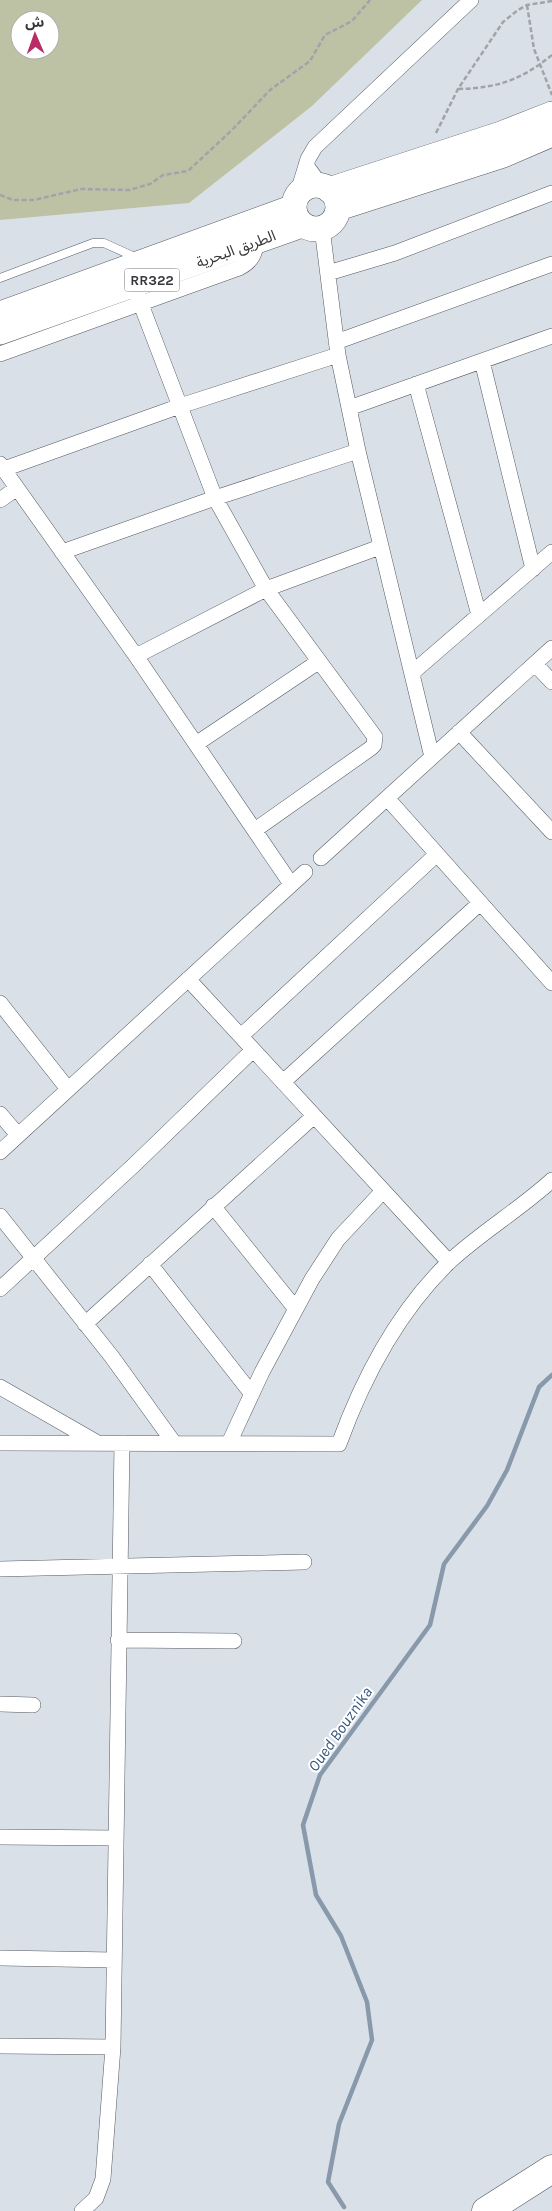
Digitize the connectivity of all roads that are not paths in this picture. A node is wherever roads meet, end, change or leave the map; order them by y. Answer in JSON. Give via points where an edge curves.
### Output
{"nodes":[{"id":1,"x":471,"y":0,"type":"edge"},
{"id":2,"x":552,"y":114,"type":"edge"},
{"id":3,"x":552,"y":134,"type":"edge"},
{"id":4,"x":306,"y":165,"type":"junction"},
{"id":5,"x":552,"y":193,"type":"edge"},
{"id":6,"x":329,"y":195,"type":"junction"},
{"id":7,"x":304,"y":214,"type":"junction"},
{"id":8,"x":146,"y":262,"type":"junction"},
{"id":9,"x":552,"y":264,"type":"edge"},
{"id":10,"x":328,"y":273,"type":"junction"},
{"id":11,"x":0,"y":278,"type":"edge"},
{"id":12,"x":137,"y":295,"type":"junction"},
{"id":13,"x":0,"y":314,"type":"edge"},
{"id":14,"x":0,"y":332,"type":"edge"},
{"id":15,"x":552,"y":336,"type":"edge"},
{"id":16,"x":337,"y":349,"type":"junction"},
{"id":17,"x":0,"y":354,"type":"edge"},
{"id":18,"x":482,"y":361,"type":"junction"},
{"id":19,"x":416,"y":384,"type":"junction"},
{"id":20,"x":180,"y":406,"type":"junction"},
{"id":21,"x":349,"y":408,"type":"junction"},
{"id":22,"x":358,"y":451,"type":"junction"},
{"id":23,"x":2,"y":466,"type":"edge"},
{"id":24,"x":17,"y":488,"type":"junction"},
{"id":25,"x":215,"y":498,"type":"junction"},
{"id":26,"x":0,"y":500,"type":"edge"},
{"id":27,"x":380,"y":547,"type":"junction"},
{"id":28,"x":62,"y":552,"type":"junction"},
{"id":29,"x":552,"y":552,"type":"edge"},
{"id":30,"x":533,"y":569,"type":"junction"},
{"id":31,"x":266,"y":589,"type":"junction"},
{"id":32,"x":479,"y":615,"type":"junction"},
{"id":33,"x":552,"y":648,"type":"edge"},
{"id":34,"x":136,"y":656,"type":"junction"},
{"id":35,"x":318,"y":662,"type":"junction"},
{"id":36,"x":535,"y":664,"type":"junction"},
{"id":37,"x":412,"y":673,"type":"junction"},
{"id":38,"x":552,"y":682,"type":"edge"},
{"id":39,"x":460,"y":732,"type":"junction"},
{"id":40,"x":196,"y":744,"type":"junction"},
{"id":41,"x":432,"y":757,"type":"junction"},
{"id":42,"x":387,"y":798,"type":"junction"},
{"id":43,"x":254,"y":830,"type":"junction"},
{"id":44,"x":552,"y":832,"type":"edge"},
{"id":45,"x":437,"y":854,"type":"junction"},
{"id":46,"x":322,"y":858,"type":"dead end"},
{"id":47,"x":305,"y":872,"type":"dead end"},
{"id":48,"x":291,"y":884,"type":"junction"},
{"id":49,"x":480,"y":903,"type":"junction"},
{"id":50,"x":188,"y":978,"type":"junction"},
{"id":51,"x":552,"y":983,"type":"edge"},
{"id":52,"x":0,"y":1003,"type":"edge"},
{"id":53,"x":241,"y":1036,"type":"junction"},
{"id":54,"x":253,"y":1050,"type":"junction"},
{"id":55,"x":283,"y":1082,"type":"junction"},
{"id":56,"x":68,"y":1089,"type":"junction"},
{"id":57,"x":0,"y":1114,"type":"edge"},
{"id":58,"x":314,"y":1116,"type":"junction"},
{"id":59,"x":18,"y":1135,"type":"junction"},
{"id":60,"x":0,"y":1152,"type":"edge"},
{"id":61,"x":552,"y":1180,"type":"edge"},
{"id":62,"x":384,"y":1191,"type":"junction"},
{"id":63,"x":213,"y":1206,"type":"junction"},
{"id":64,"x":0,"y":1216,"type":"edge"},
{"id":65,"x":32,"y":1257,"type":"junction"},
{"id":66,"x":449,"y":1262,"type":"junction"},
{"id":67,"x":150,"y":1264,"type":"junction"},
{"id":68,"x":0,"y":1289,"type":"edge"},
{"id":69,"x":295,"y":1308,"type":"junction"},
{"id":70,"x":85,"y":1324,"type":"junction"},
{"id":71,"x":0,"y":1387,"type":"edge"},
{"id":72,"x":252,"y":1394,"type":"junction"},
{"id":73,"x":0,"y":1443,"type":"edge"},
{"id":74,"x":98,"y":1443,"type":"junction"},
{"id":75,"x":122,"y":1443,"type":"junction"},
{"id":76,"x":174,"y":1443,"type":"junction"},
{"id":77,"x":230,"y":1443,"type":"junction"},
{"id":78,"x":304,"y":1562,"type":"dead end"},
{"id":79,"x":119,"y":1568,"type":"junction"},
{"id":80,"x":0,"y":1569,"type":"edge"},
{"id":81,"x":118,"y":1640,"type":"junction"},
{"id":82,"x":234,"y":1641,"type":"dead end"},
{"id":83,"x":0,"y":1704,"type":"edge"},
{"id":84,"x":33,"y":1705,"type":"dead end"},
{"id":85,"x":0,"y":1837,"type":"edge"},
{"id":86,"x":116,"y":1838,"type":"junction"},
{"id":87,"x":0,"y":1958,"type":"edge"},
{"id":88,"x":114,"y":1960,"type":"junction"},
{"id":89,"x":0,"y":2046,"type":"edge"},
{"id":90,"x":113,"y":2047,"type":"junction"},
{"id":91,"x":552,"y":2169,"type":"edge"},
{"id":92,"x":82,"y":2211,"type":"edge"},
{"id":93,"x":486,"y":2211,"type":"edge"}],
"edges":[{"from":1,"to":4,"type":"street","via":[[315,147]]},
{"from":2,"to":6,"type":"main road","number":"RR322"},
{"from":3,"to":6,"type":"main road","number":"RR322","via":[[503,155]]},
{"from":4,"to":6,"type":"street"},
{"from":4,"to":7,"type":"street"},
{"from":5,"to":10,"type":"street","via":[[395,253]]},
{"from":6,"to":7,"type":"main road","number":"RR322","via":[[306,187]]},
{"from":6,"to":7,"type":"main road","number":"RR322","via":[[333,221]]},
{"from":7,"to":8,"type":"main road","name":"الطريق البحرية","number":"RR322"},
{"from":7,"to":10,"type":"street"},
{"from":7,"to":12,"type":"main road","name":"الطريق البحرية","number":"RR322","via":[[257,241]]},
{"from":8,"to":11,"type":"lane","via":[[104,243],[93,243]]},
{"from":8,"to":13,"type":"main road","name":"الطريق البحرية","number":"RR322"},
{"from":9,"to":16,"type":"street"},
{"from":10,"to":16,"type":"street"},
{"from":12,"to":14,"type":"main road","name":"الطريق البحرية","number":"RR322"},
{"from":12,"to":17,"type":"street"},
{"from":12,"to":20,"type":"street"},
{"from":15,"to":18,"type":"street"},
{"from":16,"to":20,"type":"street"},
{"from":16,"to":21,"type":"street"},
{"from":18,"to":19,"type":"street"},
{"from":18,"to":30,"type":"street"},
{"from":19,"to":21,"type":"street"},
{"from":19,"to":32,"type":"street"},
{"from":20,"to":23,"type":"street"},
{"from":20,"to":25,"type":"street"},
{"from":21,"to":22,"type":"street"},
{"from":22,"to":25,"type":"street"},
{"from":22,"to":27,"type":"street"},
{"from":23,"to":24,"type":"street"},
{"from":24,"to":26,"type":"street"},
{"from":24,"to":28,"type":"street"},
{"from":25,"to":28,"type":"street"},
{"from":25,"to":31,"type":"street"},
{"from":27,"to":31,"type":"street"},
{"from":27,"to":37,"type":"street"},
{"from":28,"to":34,"type":"street"},
{"from":29,"to":30,"type":"street"},
{"from":30,"to":32,"type":"street"},
{"from":31,"to":34,"type":"street"},
{"from":31,"to":35,"type":"street"},
{"from":32,"to":37,"type":"street"},
{"from":33,"to":36,"type":"street"},
{"from":34,"to":40,"type":"street"},
{"from":35,"to":40,"type":"street"},
{"from":35,"to":43,"type":"street","via":[[373,732],[374,745]]},
{"from":36,"to":38,"type":"street"},
{"from":36,"to":39,"type":"street"},
{"from":37,"to":41,"type":"street"},
{"from":39,"to":41,"type":"street"},
{"from":39,"to":44,"type":"street"},
{"from":40,"to":43,"type":"street"},
{"from":41,"to":42,"type":"street"},
{"from":42,"to":45,"type":"street"},
{"from":42,"to":46,"type":"street"},
{"from":43,"to":48,"type":"street"},
{"from":45,"to":49,"type":"street"},
{"from":45,"to":53,"type":"street"},
{"from":47,"to":48,"type":"street"},
{"from":48,"to":50,"type":"street"},
{"from":49,"to":51,"type":"street"},
{"from":49,"to":55,"type":"street"},
{"from":50,"to":53,"type":"street"},
{"from":50,"to":56,"type":"street"},
{"from":52,"to":56,"type":"street"},
{"from":53,"to":54,"type":"street"},
{"from":54,"to":55,"type":"street"},
{"from":54,"to":65,"type":"street","via":[[134,1165]]},
{"from":55,"to":58,"type":"street"},
{"from":56,"to":59,"type":"street"},
{"from":57,"to":59,"type":"street"},
{"from":58,"to":62,"type":"street"},
{"from":58,"to":63,"type":"street"},
{"from":59,"to":60,"type":"street"},
{"from":61,"to":66,"type":"street"},
{"from":62,"to":66,"type":"street"},
{"from":62,"to":69,"type":"street","via":[[338,1239]]},
{"from":63,"to":67,"type":"street"},
{"from":63,"to":69,"type":"street"},
{"from":64,"to":65,"type":"street"},
{"from":65,"to":68,"type":"street"},
{"from":65,"to":70,"type":"street"},
{"from":66,"to":77,"type":"street","via":[[397,1325],[350,1414],[339,1444]]},
{"from":67,"to":70,"type":"street"},
{"from":67,"to":72,"type":"street"},
{"from":69,"to":72,"type":"street"},
{"from":70,"to":76,"type":"street"},
{"from":71,"to":74,"type":"street"},
{"from":72,"to":77,"type":"street"},
{"from":73,"to":74,"type":"street"},
{"from":74,"to":75,"type":"street"},
{"from":75,"to":76,"type":"street"},
{"from":75,"to":79,"type":"street"},
{"from":76,"to":77,"type":"street"},
{"from":78,"to":79,"type":"street"},
{"from":79,"to":80,"type":"street"},
{"from":79,"to":81,"type":"street"},
{"from":81,"to":82,"type":"street"},
{"from":81,"to":86,"type":"street"},
{"from":83,"to":84,"type":"street"},
{"from":85,"to":86,"type":"street"},
{"from":86,"to":88,"type":"street"},
{"from":87,"to":88,"type":"street"},
{"from":88,"to":90,"type":"street"},
{"from":89,"to":90,"type":"street"},
{"from":90,"to":92,"type":"street","via":[[103,2179],[96,2198]]},
{"from":91,"to":93,"type":"highway"}]}
